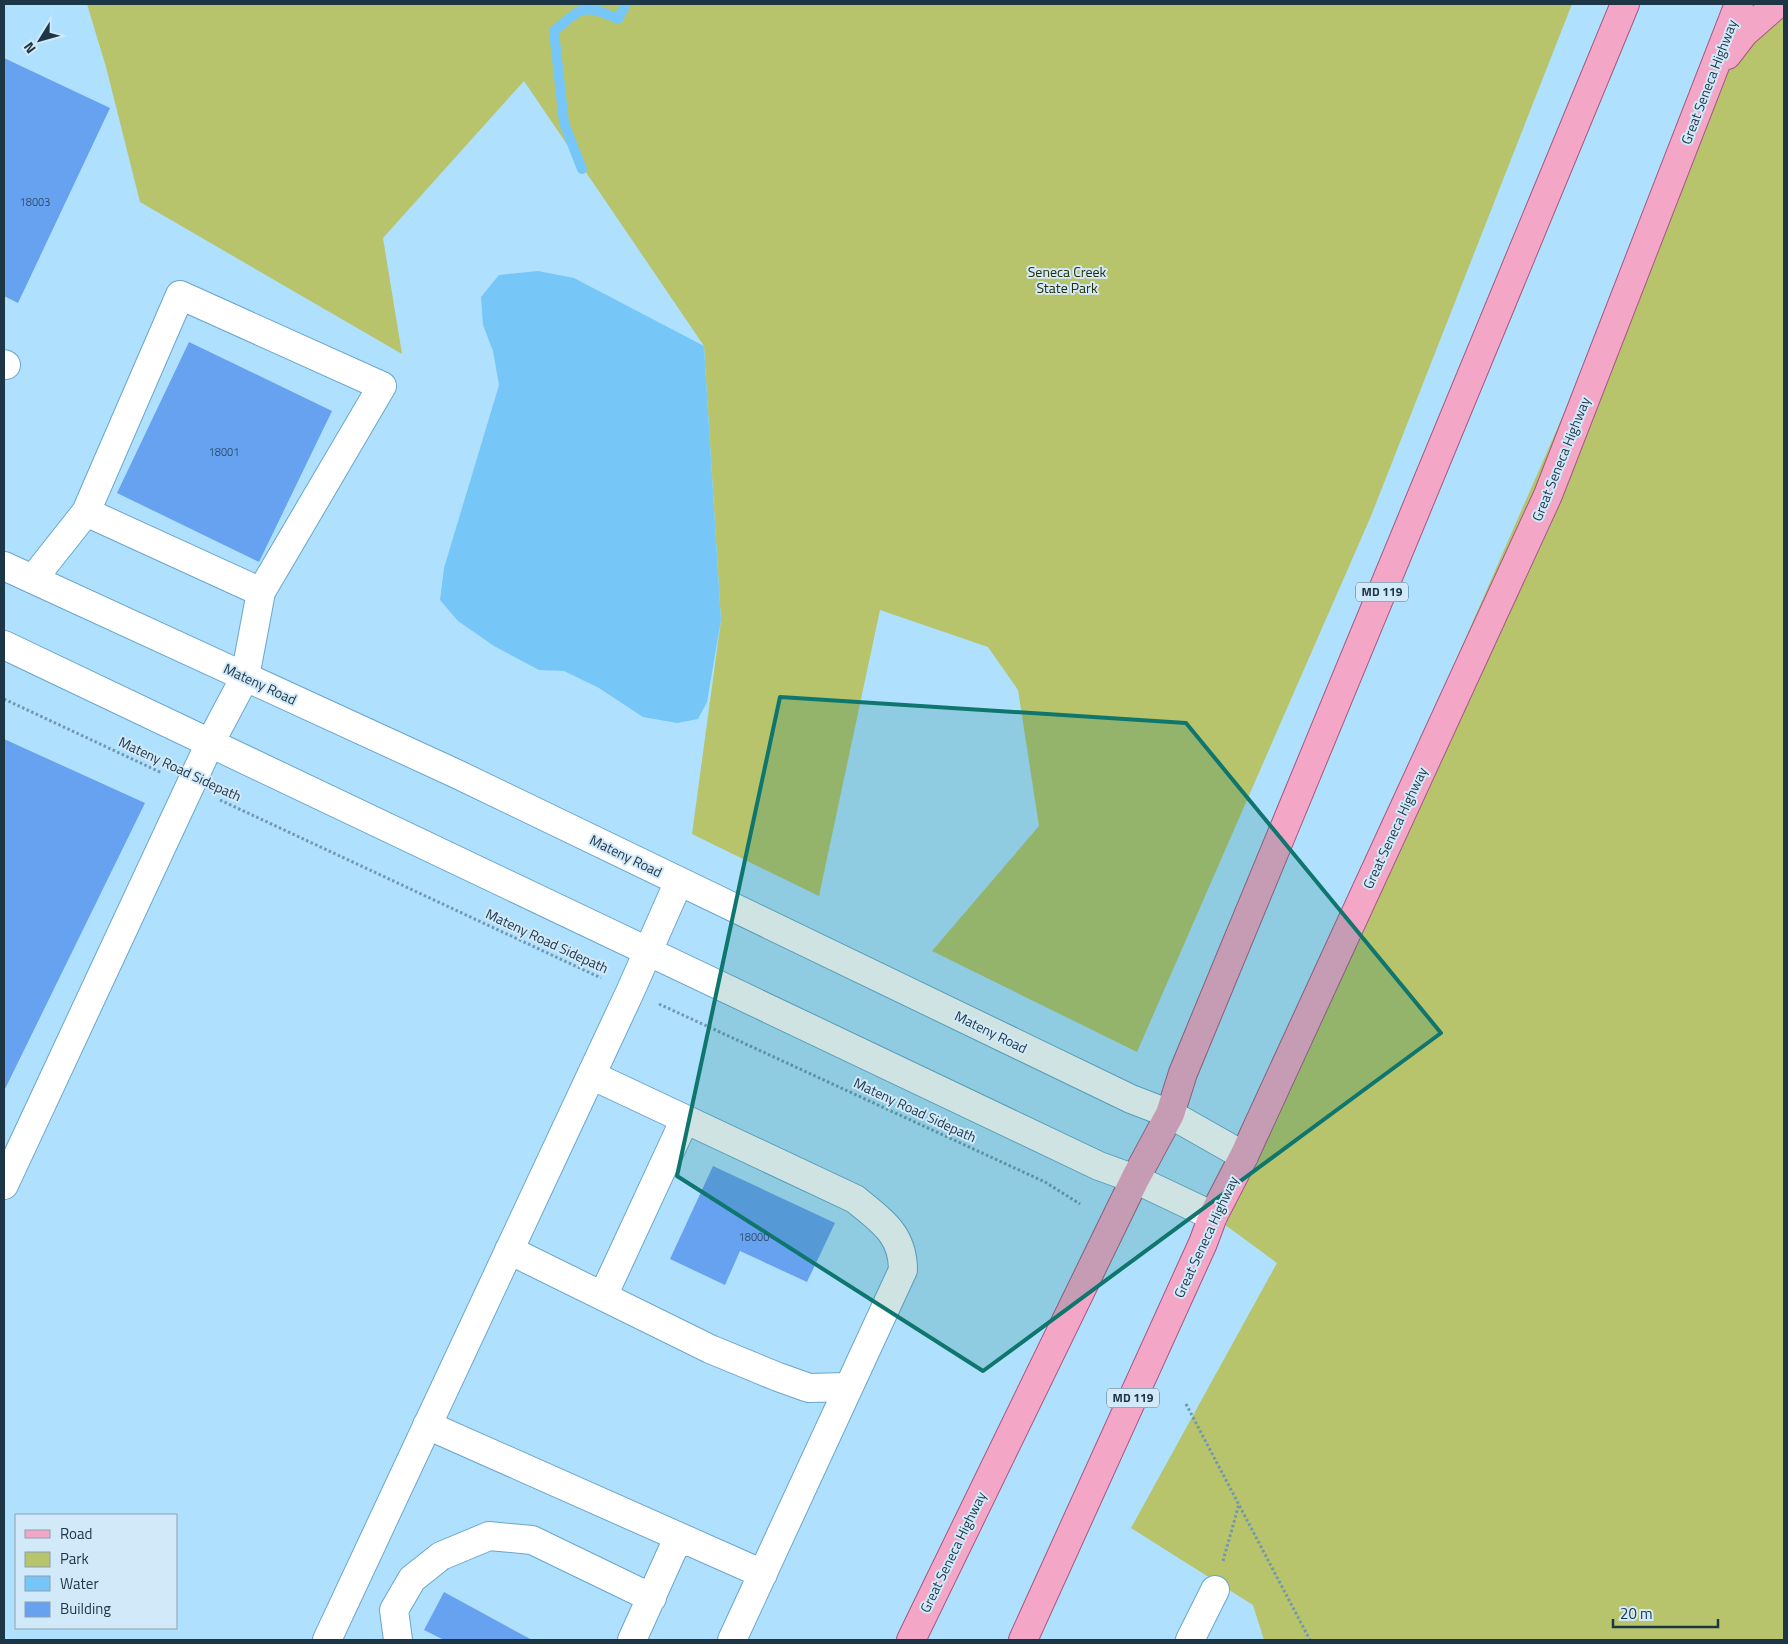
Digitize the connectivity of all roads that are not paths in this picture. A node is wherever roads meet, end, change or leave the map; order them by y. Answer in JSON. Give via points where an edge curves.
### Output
{"nodes":[{"id":1,"x":1625,"y":4,"type":"edge"},
{"id":2,"x":1738,"y":4,"type":"edge"},
{"id":3,"x":1777,"y":4,"type":"edge"},
{"id":4,"x":1713,"y":72,"type":"junction"},
{"id":5,"x":86,"y":512,"type":"junction"},
{"id":6,"x":4,"y":566,"type":"edge"},
{"id":7,"x":33,"y":579,"type":"junction"},
{"id":8,"x":261,"y":592,"type":"junction"},
{"id":9,"x":4,"y":645,"type":"edge"},
{"id":10,"x":245,"y":677,"type":"junction"},
{"id":11,"x":210,"y":743,"type":"junction"},
{"id":12,"x":679,"y":881,"type":"junction"},
{"id":13,"x":649,"y":952,"type":"junction"},
{"id":14,"x":591,"y":1075,"type":"junction"},
{"id":15,"x":1170,"y":1114,"type":"junction"},
{"id":16,"x":685,"y":1119,"type":"junction"},
{"id":17,"x":1244,"y":1156,"type":"junction"},
{"id":18,"x":1135,"y":1179,"type":"junction"},
{"id":19,"x":4,"y":1185,"type":"edge"},
{"id":20,"x":1213,"y":1216,"type":"junction"},
{"id":21,"x":509,"y":1250,"type":"junction"},
{"id":22,"x":602,"y":1296,"type":"junction"},
{"id":23,"x":847,"y":1387,"type":"junction"},
{"id":24,"x":428,"y":1425,"type":"junction"},
{"id":25,"x":678,"y":1538,"type":"junction"},
{"id":26,"x":763,"y":1574,"type":"junction"},
{"id":27,"x":1215,"y":1590,"type":"road end"},
{"id":28,"x":652,"y":1598,"type":"junction"},
{"id":29,"x":327,"y":1640,"type":"edge"},
{"id":30,"x":398,"y":1640,"type":"edge"},
{"id":31,"x":632,"y":1640,"type":"edge"},
{"id":32,"x":732,"y":1640,"type":"edge"},
{"id":33,"x":911,"y":1640,"type":"edge"},
{"id":34,"x":1023,"y":1640,"type":"edge"},
{"id":35,"x":1190,"y":1640,"type":"edge"}],
"edges":[{"from":1,"to":15,"type":"main road","name":"Great Seneca Highway","number":"MD 119","via":[[1187,1064]]},
{"from":2,"to":4,"type":"main road","name":"Great Seneca Highway","number":"MD 119"},
{"from":3,"to":4,"type":"main road","via":[[1744,33]]},
{"from":4,"to":17,"type":"main road","name":"Great Seneca Highway","number":"MD 119","via":[[1548,495]]},
{"from":5,"to":7,"type":"street"},
{"from":5,"to":8,"type":"street"},
{"from":5,"to":8,"type":"street","via":[[180,295],[382,386]]},
{"from":6,"to":7,"type":"street","name":"Mateny Road"},
{"from":7,"to":10,"type":"street","name":"Mateny Road"},
{"from":8,"to":10,"type":"street"},
{"from":9,"to":11,"type":"street"},
{"from":10,"to":11,"type":"street"},
{"from":10,"to":12,"type":"street","name":"Mateny Road"},
{"from":11,"to":13,"type":"street"},
{"from":11,"to":19,"type":"street"},
{"from":12,"to":13,"type":"street"},
{"from":12,"to":15,"type":"street","name":"Mateny Road","via":[[1131,1099]]},
{"from":13,"to":14,"type":"street"},
{"from":13,"to":18,"type":"street","via":[[1099,1166]]},
{"from":14,"to":16,"type":"street"},
{"from":14,"to":21,"type":"street"},
{"from":15,"to":17,"type":"street","name":"Mateny Road"},
{"from":15,"to":18,"type":"main road","name":"Great Seneca Highway","number":"MD 119"},
{"from":16,"to":22,"type":"street"},
{"from":16,"to":23,"type":"street","via":[[855,1199],[887,1225],[903,1253],[903,1270]]},
{"from":17,"to":20,"type":"main road","name":"Great Seneca Highway","number":"MD 119"},
{"from":18,"to":20,"type":"street"},
{"from":18,"to":33,"type":"main road","name":"Great Seneca Highway","number":"MD 119"},
{"from":20,"to":34,"type":"main road","name":"Great Seneca Highway","number":"MD 119"},
{"from":21,"to":22,"type":"street"},
{"from":21,"to":24,"type":"street"},
{"from":22,"to":23,"type":"street","via":[[710,1349],[778,1377],[809,1388]]},
{"from":23,"to":26,"type":"street"},
{"from":24,"to":25,"type":"street"},
{"from":24,"to":29,"type":"street"},
{"from":25,"to":26,"type":"street"},
{"from":25,"to":28,"type":"street"},
{"from":26,"to":32,"type":"street"},
{"from":27,"to":35,"type":"street"},
{"from":28,"to":30,"type":"street","via":[[532,1540],[489,1536],[441,1556],[412,1579],[394,1610]]},
{"from":28,"to":31,"type":"street"}]}
